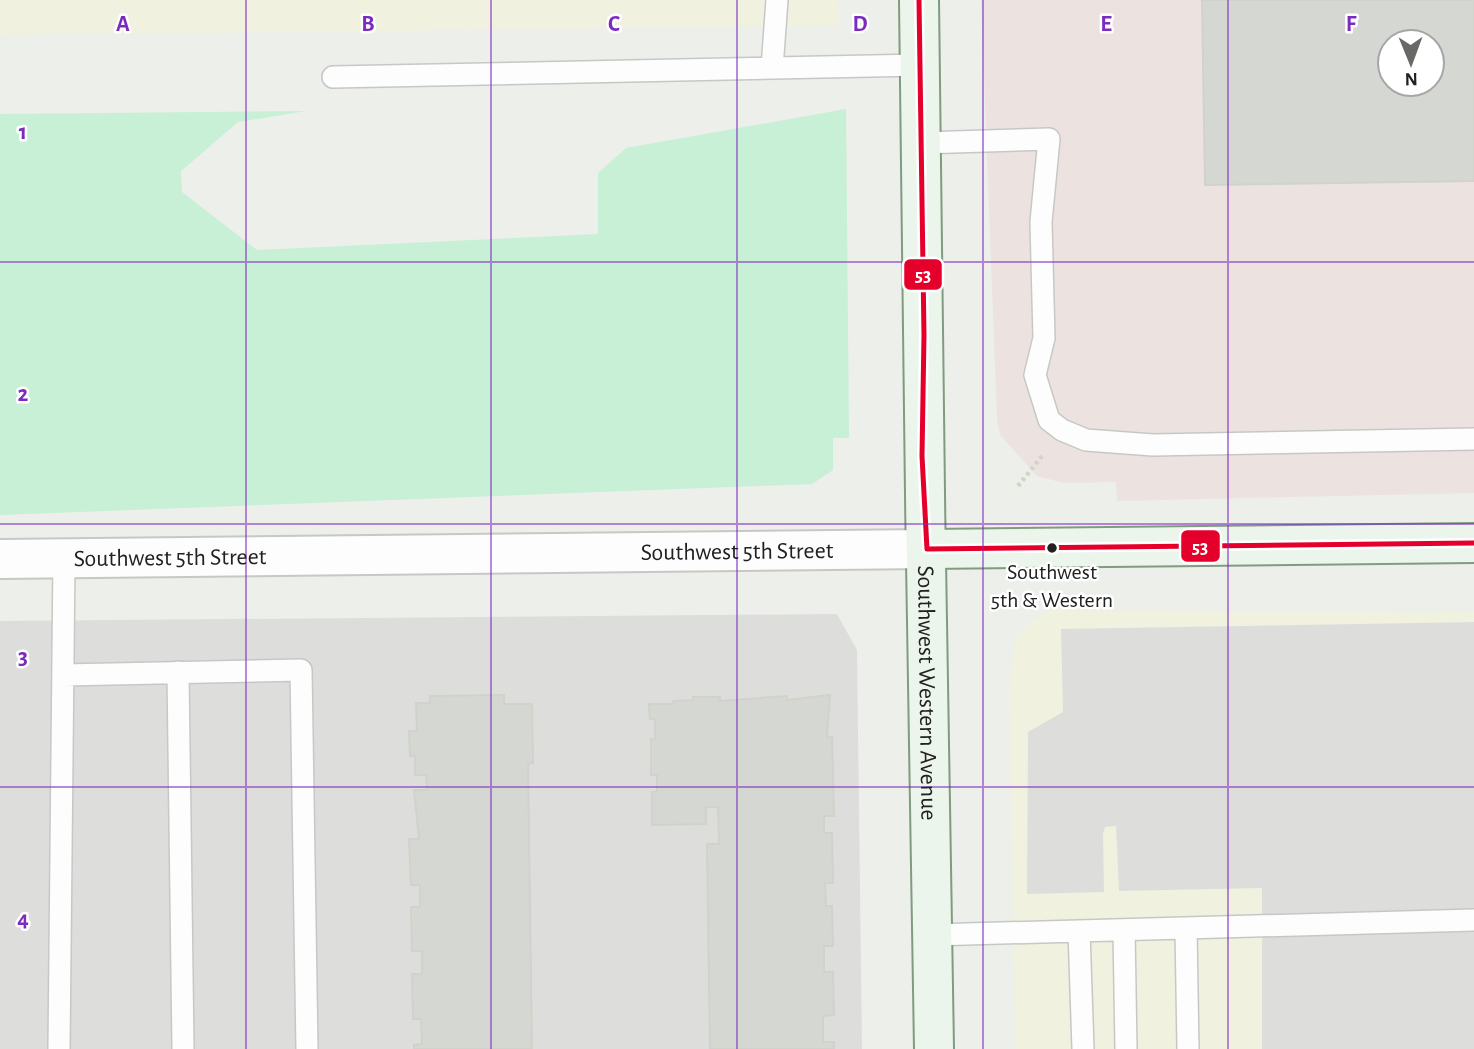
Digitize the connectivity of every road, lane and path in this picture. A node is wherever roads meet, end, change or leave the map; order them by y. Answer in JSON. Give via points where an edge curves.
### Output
{"nodes":[{"id":1,"x":777,"y":0,"type":"edge"},
{"id":2,"x":919,"y":0,"type":"edge"},
{"id":3,"x":920,"y":65,"type":"junction"},
{"id":4,"x":772,"y":68,"type":"junction"},
{"id":5,"x":333,"y":77,"type":"dead end"},
{"id":6,"x":921,"y":143,"type":"junction"},
{"id":7,"x":1062,"y":430,"type":"junction"},
{"id":8,"x":1474,"y":439,"type":"edge"},
{"id":9,"x":1018,"y":486,"type":"dead end"},
{"id":10,"x":1474,"y":543,"type":"edge"},
{"id":11,"x":927,"y":549,"type":"junction"},
{"id":12,"x":64,"y":558,"type":"junction"},
{"id":13,"x":0,"y":559,"type":"edge"},
{"id":14,"x":178,"y":673,"type":"junction"},
{"id":15,"x":63,"y":675,"type":"junction"},
{"id":16,"x":1474,"y":920,"type":"edge"},
{"id":17,"x":1186,"y":928,"type":"junction"},
{"id":18,"x":1124,"y":930,"type":"junction"},
{"id":19,"x":1079,"y":931,"type":"junction"},
{"id":20,"x":932,"y":935,"type":"junction"},
{"id":21,"x":1127,"y":1048,"type":"edge"},
{"id":22,"x":1190,"y":1048,"type":"edge"},
{"id":23,"x":59,"y":1049,"type":"edge"},
{"id":24,"x":183,"y":1049,"type":"edge"},
{"id":25,"x":307,"y":1049,"type":"edge"},
{"id":26,"x":934,"y":1049,"type":"edge"},
{"id":27,"x":1083,"y":1049,"type":"edge"}],
"edges":[{"from":1,"to":4,"type":"lane"},
{"from":2,"to":3,"type":"main road","name":"Southwest Western Avenue"},
{"from":3,"to":4,"type":"lane"},
{"from":3,"to":6,"type":"main road","name":"Southwest Western Avenue"},
{"from":4,"to":5,"type":"lane"},
{"from":6,"to":7,"type":"lane","via":[[1048,139],[1041,222],[1044,338],[1035,375],[1049,420]]},
{"from":6,"to":11,"type":"main road","name":"Southwest Western Avenue","via":[[922,456]]},
{"from":7,"to":8,"type":"lane","via":[[1086,440],[1153,446]]},
{"from":7,"to":9,"type":"path"},
{"from":10,"to":11,"type":"main road","name":"Southwest 5th Street"},
{"from":11,"to":12,"type":"street","name":"Southwest 5th Street"},
{"from":11,"to":20,"type":"main road","name":"Southwest Western Avenue"},
{"from":12,"to":13,"type":"street","name":"Southwest 5th Street"},
{"from":12,"to":15,"type":"lane"},
{"from":14,"to":15,"type":"lane"},
{"from":14,"to":24,"type":"lane"},
{"from":14,"to":25,"type":"lane","via":[[301,670]]},
{"from":15,"to":23,"type":"lane"},
{"from":16,"to":17,"type":"lane"},
{"from":17,"to":18,"type":"lane"},
{"from":17,"to":22,"type":"lane"},
{"from":18,"to":19,"type":"lane"},
{"from":18,"to":21,"type":"lane"},
{"from":19,"to":20,"type":"lane"},
{"from":19,"to":27,"type":"lane"},
{"from":20,"to":26,"type":"main road","name":"Southwest Western Avenue"}]}
